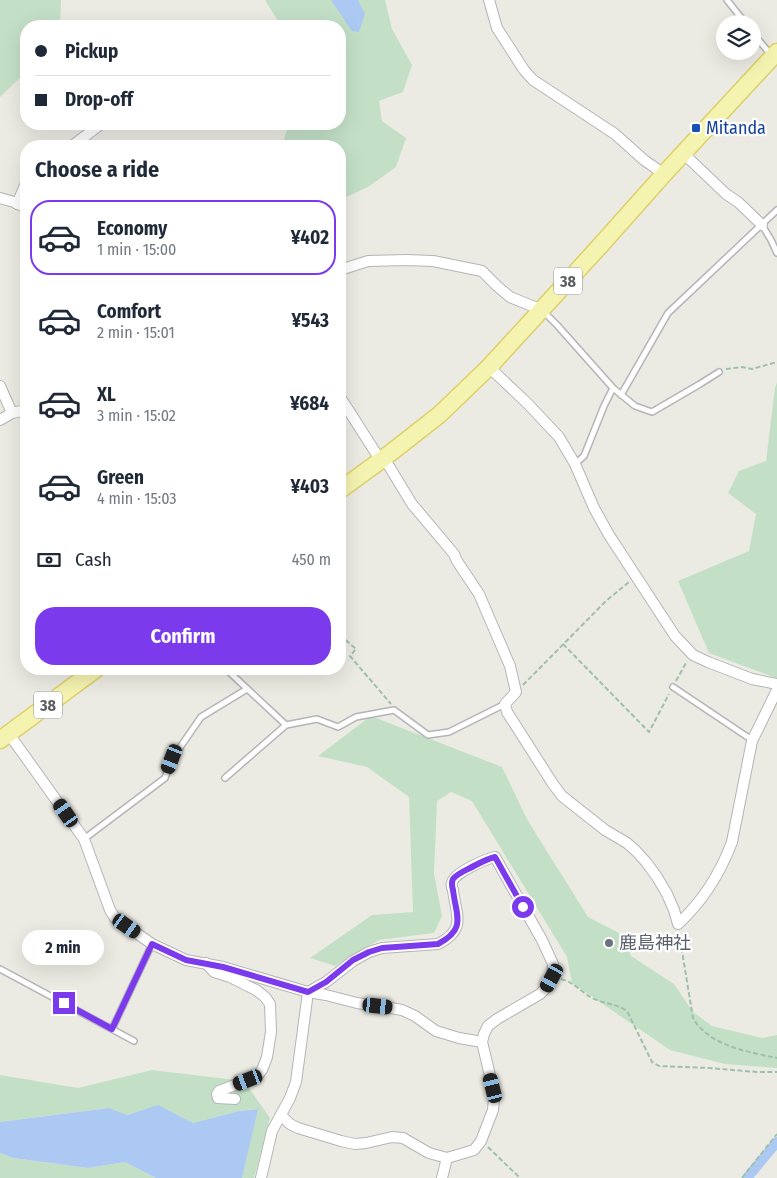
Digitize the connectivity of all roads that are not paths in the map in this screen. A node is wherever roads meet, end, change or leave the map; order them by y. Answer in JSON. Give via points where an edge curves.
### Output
{"nodes":[{"id":1,"x":489,"y":0,"type":"edge"},
{"id":2,"x":727,"y":0,"type":"edge"},
{"id":3,"x":739,"y":15,"type":"edge"},
{"id":4,"x":761,"y":41,"type":"edge"},
{"id":5,"x":775,"y":55,"type":"edge"},
{"id":6,"x":93,"y":130,"type":"edge"},
{"id":7,"x":80,"y":140,"type":"edge"},
{"id":8,"x":683,"y":153,"type":"junction"},
{"id":9,"x":664,"y":174,"type":"junction"},
{"id":10,"x":0,"y":198,"type":"edge"},
{"id":11,"x":20,"y":205,"type":"edge"},
{"id":12,"x":777,"y":210,"type":"edge"},
{"id":13,"x":762,"y":226,"type":"junction"},
{"id":14,"x":777,"y":253,"type":"edge"},
{"id":15,"x":346,"y":268,"type":"edge"},
{"id":16,"x":542,"y":310,"type":"junction"},
{"id":17,"x":490,"y":367,"type":"junction"},
{"id":18,"x":719,"y":372,"type":"road end"},
{"id":19,"x":0,"y":386,"type":"edge"},
{"id":20,"x":613,"y":388,"type":"junction"},
{"id":21,"x":621,"y":395,"type":"junction"},
{"id":22,"x":346,"y":406,"type":"edge"},
{"id":23,"x":20,"y":411,"type":"edge"},
{"id":24,"x":12,"y":413,"type":"junction"},
{"id":25,"x":0,"y":420,"type":"edge"},
{"id":26,"x":382,"y":459,"type":"junction"},
{"id":27,"x":575,"y":464,"type":"junction"},
{"id":28,"x":346,"y":486,"type":"edge"},
{"id":29,"x":88,"y":675,"type":"edge"},
{"id":30,"x":232,"y":675,"type":"edge"},
{"id":31,"x":777,"y":684,"type":"edge"},
{"id":32,"x":673,"y":687,"type":"road end"},
{"id":33,"x":247,"y":689,"type":"junction"},
{"id":34,"x":777,"y":690,"type":"edge"},
{"id":35,"x":505,"y":704,"type":"junction"},
{"id":36,"x":286,"y":725,"type":"junction"},
{"id":37,"x":5,"y":737,"type":"edge"},
{"id":38,"x":752,"y":741,"type":"junction"},
{"id":39,"x":226,"y":778,"type":"dead end"},
{"id":40,"x":84,"y":839,"type":"junction"},
{"id":41,"x":152,"y":944,"type":"junction"},
{"id":42,"x":206,"y":963,"type":"junction"},
{"id":43,"x":0,"y":969,"type":"edge"},
{"id":44,"x":308,"y":992,"type":"junction"},
{"id":45,"x":112,"y":1029,"type":"junction"},
{"id":46,"x":134,"y":1041,"type":"dead end"},
{"id":47,"x":482,"y":1042,"type":"junction"},
{"id":48,"x":235,"y":1099,"type":"dead end"},
{"id":49,"x":281,"y":1115,"type":"junction"},
{"id":50,"x":447,"y":1158,"type":"junction"},
{"id":51,"x":261,"y":1178,"type":"edge"},
{"id":52,"x":442,"y":1178,"type":"edge"}],
"edges":[{"from":1,"to":9,"type":"street","via":[[497,28],[533,80],[615,134]]},
{"from":2,"to":3,"type":"lane"},
{"from":4,"to":5,"type":"lane"},
{"from":5,"to":8,"type":"main road","number":"38"},
{"from":6,"to":7,"type":"street"},
{"from":8,"to":9,"type":"main road","number":"38"},
{"from":8,"to":13,"type":"street"},
{"from":9,"to":16,"type":"main road","number":"38"},
{"from":10,"to":11,"type":"street"},
{"from":12,"to":13,"type":"lane"},
{"from":13,"to":14,"type":"lane"},
{"from":13,"to":21,"type":"lane","via":[[668,313]]},
{"from":15,"to":16,"type":"street","via":[[368,261],[406,260],[434,261],[482,271],[510,297]]},
{"from":16,"to":17,"type":"main road","number":"38"},
{"from":16,"to":20,"type":"lane"},
{"from":17,"to":26,"type":"main road","number":"38","via":[[439,414]]},
{"from":17,"to":27,"type":"street","via":[[559,436]]},
{"from":18,"to":21,"type":"lane","via":[[652,412],[635,406]]},
{"from":19,"to":24,"type":"street"},
{"from":20,"to":21,"type":"lane"},
{"from":20,"to":27,"type":"lane","via":[[584,456]]},
{"from":22,"to":26,"type":"street"},
{"from":23,"to":24,"type":"street"},
{"from":24,"to":25,"type":"street"},
{"from":26,"to":28,"type":"main road","number":"38"},
{"from":26,"to":35,"type":"street","via":[[412,504],[454,554],[479,594],[510,666],[516,692]]},
{"from":27,"to":31,"type":"street","via":[[609,535],[676,636],[691,653],[752,679]]},
{"from":29,"to":37,"type":"main road","number":"38"},
{"from":30,"to":33,"type":"lane"},
{"from":32,"to":38,"type":"lane"},
{"from":33,"to":36,"type":"lane"},
{"from":33,"to":40,"type":"lane","via":[[201,717],[172,759],[165,778]]},
{"from":34,"to":38,"type":"street"},
{"from":35,"to":36,"type":"lane","via":[[449,732],[428,735],[394,710],[356,717],[338,727],[317,719]]},
{"from":35,"to":38,"type":"street","via":[[507,712],[562,796],[627,843],[646,862],[667,894],[678,924],[698,904],[727,855]]},
{"from":36,"to":39,"type":"lane"},
{"from":37,"to":40,"type":"street"},
{"from":40,"to":41,"type":"street","via":[[115,918]]},
{"from":41,"to":42,"type":"street","via":[[186,960]]},
{"from":41,"to":45,"type":"lane"},
{"from":42,"to":44,"type":"street"},
{"from":42,"to":48,"type":"street","via":[[214,972],[256,990],[270,1004],[271,1032],[262,1070],[258,1075],[217,1094],[218,1098]]},
{"from":43,"to":45,"type":"lane"},
{"from":44,"to":47,"type":"street","via":[[402,1010],[436,1031]]},
{"from":44,"to":47,"type":"street","via":[[369,952],[438,944],[446,940],[457,925],[452,882],[455,876],[495,857],[542,940],[552,964],[552,978],[540,994],[488,1026]]},
{"from":44,"to":49,"type":"street","via":[[296,1082]]},
{"from":45,"to":46,"type":"lane"},
{"from":47,"to":50,"type":"street","via":[[493,1088],[493,1110],[474,1150]]},
{"from":49,"to":50,"type":"street","via":[[298,1128],[341,1141],[366,1144],[392,1137],[403,1138],[429,1153]]},
{"from":49,"to":51,"type":"street","via":[[272,1131]]},
{"from":50,"to":52,"type":"street"}]}
